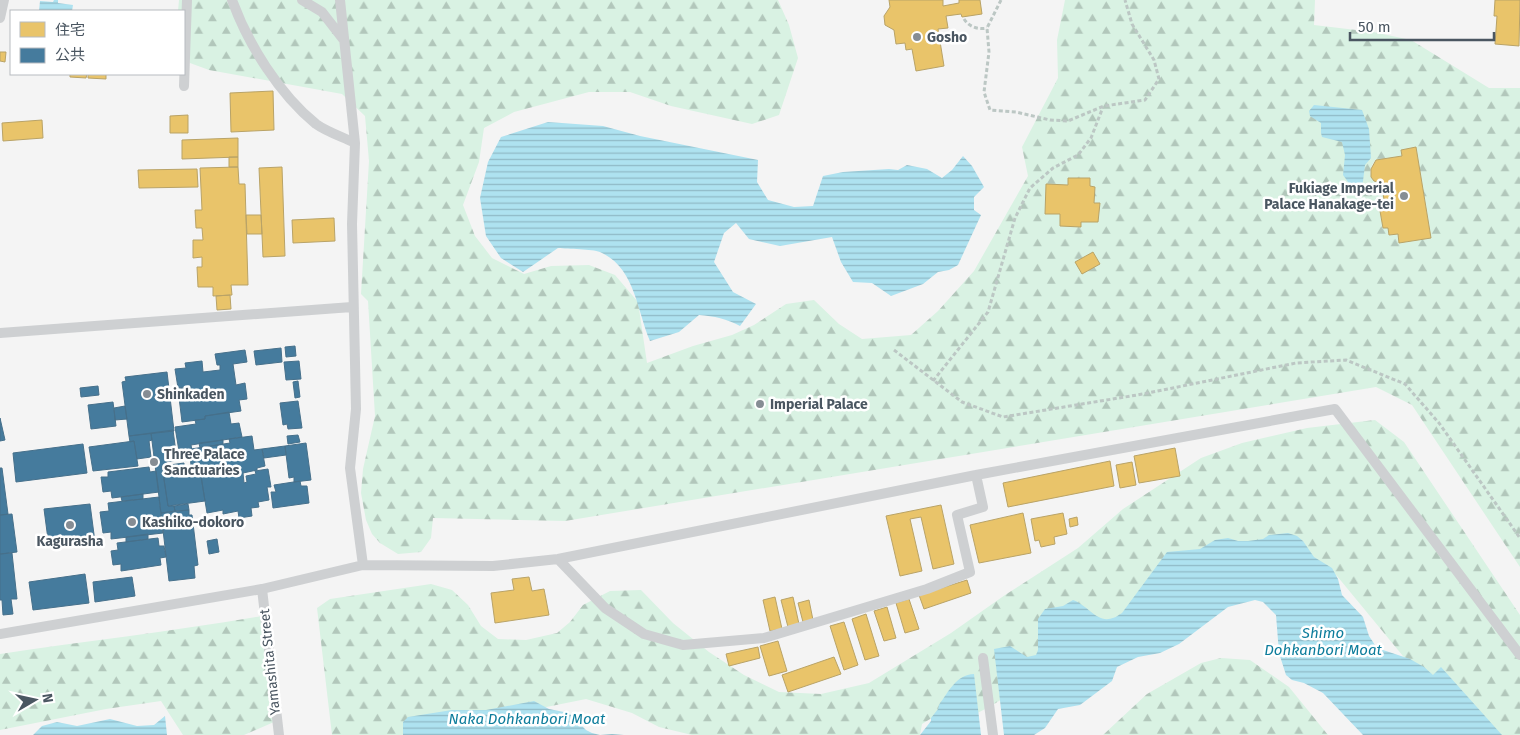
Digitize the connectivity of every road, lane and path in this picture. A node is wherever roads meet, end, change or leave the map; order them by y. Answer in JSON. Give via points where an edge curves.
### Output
{"nodes":[{"id":1,"x":4,"y":0,"type":"edge"},
{"id":2,"x":187,"y":0,"type":"edge"},
{"id":3,"x":232,"y":0,"type":"edge"},
{"id":4,"x":302,"y":0,"type":"edge"},
{"id":5,"x":340,"y":0,"type":"edge"},
{"id":6,"x":1001,"y":0,"type":"edge"},
{"id":7,"x":1124,"y":0,"type":"edge"},
{"id":8,"x":0,"y":18,"type":"edge"},
{"id":9,"x":964,"y":19,"type":"dead end"},
{"id":10,"x":987,"y":28,"type":"junction"},
{"id":11,"x":344,"y":40,"type":"junction"},
{"id":12,"x":185,"y":57,"type":"edge"},
{"id":13,"x":184,"y":75,"type":"edge"},
{"id":14,"x":184,"y":86,"type":"dead end"},
{"id":15,"x":1104,"y":106,"type":"junction"},
{"id":16,"x":355,"y":143,"type":"junction"},
{"id":17,"x":352,"y":307,"type":"junction"},
{"id":18,"x":0,"y":333,"type":"edge"},
{"id":19,"x":894,"y":350,"type":"dead end"},
{"id":20,"x":934,"y":380,"type":"junction"},
{"id":21,"x":976,"y":475,"type":"junction"},
{"id":22,"x":1520,"y":538,"type":"edge"},
{"id":23,"x":558,"y":559,"type":"junction"},
{"id":24,"x":363,"y":565,"type":"junction"},
{"id":25,"x":262,"y":589,"type":"junction"},
{"id":26,"x":0,"y":634,"type":"edge"},
{"id":27,"x":1520,"y":656,"type":"edge"},
{"id":28,"x":983,"y":658,"type":"dead end"},
{"id":29,"x":278,"y":735,"type":"edge"},
{"id":30,"x":993,"y":735,"type":"edge"}],
"edges":[{"from":1,"to":8,"type":"lane"},
{"from":2,"to":12,"type":"lane"},
{"from":3,"to":16,"type":"lane","via":[[255,49],[284,92],[318,125]]},
{"from":4,"to":11,"type":"lane","via":[[322,12]]},
{"from":5,"to":11,"type":"lane"},
{"from":6,"to":10,"type":"path"},
{"from":7,"to":15,"type":"path","via":[[1132,24],[1154,60],[1160,79],[1145,100]]},
{"from":9,"to":10,"type":"path","via":[[973,27]]},
{"from":10,"to":15,"type":"path","via":[[990,52],[984,92],[990,110],[1068,121]]},
{"from":11,"to":16,"type":"lane"},
{"from":13,"to":14,"type":"lane"},
{"from":15,"to":20,"type":"path","via":[[1090,138],[1078,155],[1053,168],[1030,188],[1015,218],[988,312]]},
{"from":16,"to":17,"type":"lane"},
{"from":17,"to":18,"type":"lane"},
{"from":17,"to":24,"type":"lane","via":[[356,409],[350,468]]},
{"from":19,"to":20,"type":"path"},
{"from":20,"to":22,"type":"path","via":[[962,402],[1003,417],[1143,394],[1296,363],[1346,360],[1405,384],[1439,422]]},
{"from":21,"to":23,"type":"lane"},
{"from":21,"to":23,"type":"lane","via":[[983,507],[957,515],[970,572],[927,589],[764,638],[683,645],[644,634],[605,608]]},
{"from":21,"to":27,"type":"lane","via":[[1335,409]]},
{"from":23,"to":24,"type":"lane","via":[[492,566]]},
{"from":24,"to":25,"type":"lane"},
{"from":25,"to":26,"type":"lane"},
{"from":25,"to":29,"type":"lane","name":"Yamashita Street"},
{"from":28,"to":30,"type":"lane"}]}
